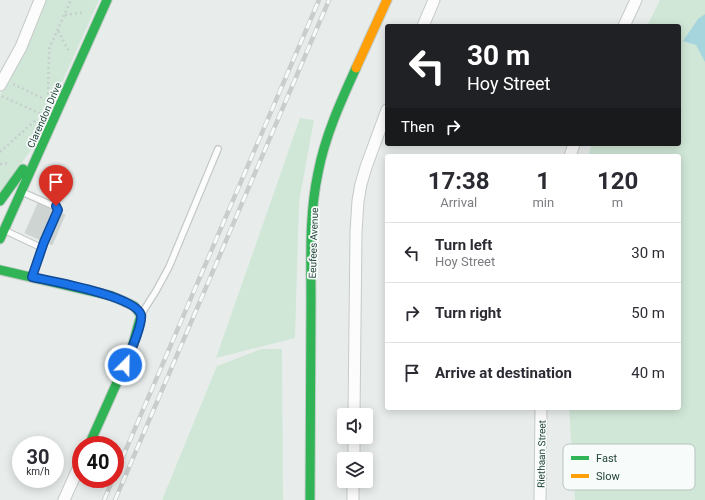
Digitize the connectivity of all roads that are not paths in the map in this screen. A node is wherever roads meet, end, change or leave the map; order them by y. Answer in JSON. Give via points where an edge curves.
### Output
{"nodes":[{"id":1,"x":40,"y":0,"type":"edge"},
{"id":2,"x":107,"y":0,"type":"edge"},
{"id":3,"x":387,"y":0,"type":"edge"},
{"id":4,"x":434,"y":0,"type":"edge"},
{"id":5,"x":636,"y":0,"type":"edge"},
{"id":6,"x":424,"y":24,"type":"edge"},
{"id":7,"x":625,"y":24,"type":"edge"},
{"id":8,"x":2,"y":82,"type":"edge"},
{"id":9,"x":385,"y":115,"type":"edge"},
{"id":10,"x":45,"y":138,"type":"junction"},
{"id":11,"x":218,"y":149,"type":"dead end"},
{"id":12,"x":21,"y":191,"type":"junction"},
{"id":13,"x":0,"y":201,"type":"edge"},
{"id":14,"x":2,"y":234,"type":"edge"},
{"id":15,"x":42,"y":248,"type":"junction"},
{"id":16,"x":0,"y":270,"type":"edge"},
{"id":17,"x":32,"y":277,"type":"junction"},
{"id":18,"x":141,"y":315,"type":"junction"},
{"id":19,"x":354,"y":408,"type":"edge"},
{"id":20,"x":541,"y":410,"type":"edge"},
{"id":21,"x":93,"y":436,"type":"edge"},
{"id":22,"x":72,"y":482,"type":"edge"},
{"id":23,"x":354,"y":488,"type":"edge"},
{"id":24,"x":64,"y":500,"type":"edge"},
{"id":25,"x":310,"y":500,"type":"edge"},
{"id":26,"x":353,"y":500,"type":"edge"},
{"id":27,"x":540,"y":500,"type":"edge"}],
"edges":[{"from":1,"to":8,"type":"street","via":[[21,47]]},
{"from":2,"to":10,"type":"street","name":"Clarendon Drive"},
{"from":3,"to":25,"type":"street","name":"Eeufees Avenue","via":[[338,108],[316,184],[311,242]]},
{"from":4,"to":6,"type":"street"},
{"from":5,"to":7,"type":"street"},
{"from":9,"to":19,"type":"street","via":[[366,167],[358,202]]},
{"from":10,"to":12,"type":"street","name":"Clarendon Drive"},
{"from":10,"to":13,"type":"street"},
{"from":11,"to":18,"type":"lane","via":[[169,267]]},
{"from":12,"to":14,"type":"street","name":"Clarendon Drive"},
{"from":12,"to":15,"type":"lane","via":[[58,209]]},
{"from":14,"to":15,"type":"lane"},
{"from":15,"to":17,"type":"lane"},
{"from":16,"to":17,"type":"street"},
{"from":17,"to":18,"type":"street","via":[[112,296],[134,306]]},
{"from":18,"to":21,"type":"street","via":[[131,351]]},
{"from":20,"to":27,"type":"street","name":"Riethaan Street"},
{"from":22,"to":24,"type":"street"},
{"from":23,"to":26,"type":"street"}]}
